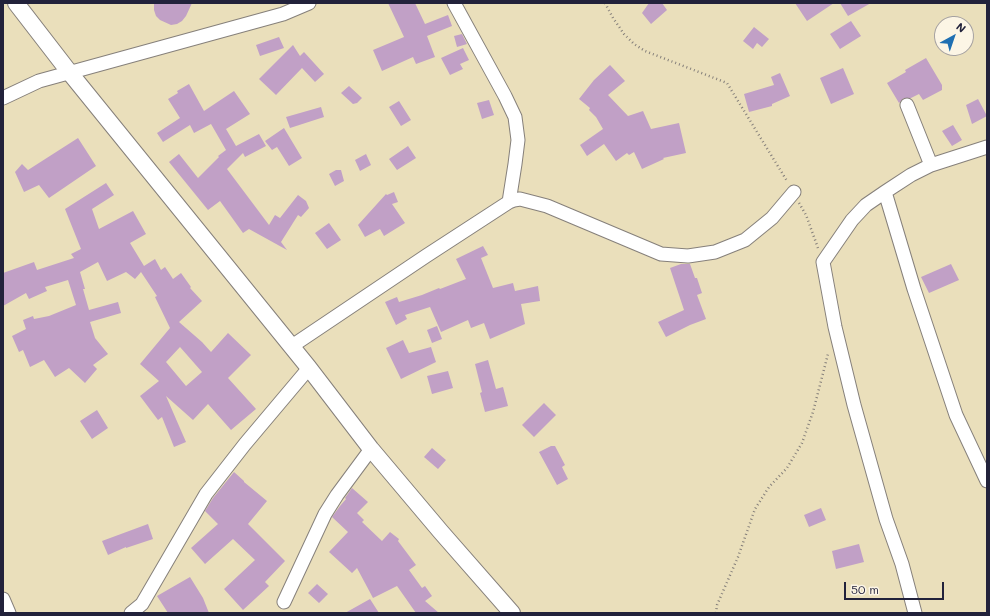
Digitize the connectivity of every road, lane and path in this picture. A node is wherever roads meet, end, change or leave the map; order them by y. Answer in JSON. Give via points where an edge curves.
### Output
{"nodes":[{"id":1,"x":16,"y":3,"type":"edge"},
{"id":2,"x":310,"y":3,"type":"edge"},
{"id":3,"x":454,"y":3,"type":"edge"},
{"id":4,"x":605,"y":3,"type":"edge"},
{"id":5,"x":70,"y":73,"type":"junction"},
{"id":6,"x":3,"y":98,"type":"edge"},
{"id":7,"x":907,"y":105,"type":"dead end"},
{"id":8,"x":987,"y":147,"type":"edge"},
{"id":9,"x":931,"y":165,"type":"junction"},
{"id":10,"x":794,"y":192,"type":"junction"},
{"id":11,"x":884,"y":192,"type":"junction"},
{"id":12,"x":509,"y":202,"type":"junction"},
{"id":13,"x":823,"y":262,"type":"junction"},
{"id":14,"x":292,"y":346,"type":"junction"},
{"id":15,"x":829,"y":348,"type":"dead end"},
{"id":16,"x":309,"y":368,"type":"junction"},
{"id":17,"x":371,"y":449,"type":"junction"},
{"id":18,"x":987,"y":482,"type":"edge"},
{"id":19,"x":3,"y":599,"type":"edge"},
{"id":20,"x":284,"y":602,"type":"dead end"},
{"id":21,"x":144,"y":608,"type":"edge"},
{"id":22,"x":9,"y":613,"type":"edge"},
{"id":23,"x":131,"y":613,"type":"edge"},
{"id":24,"x":512,"y":613,"type":"edge"},
{"id":25,"x":716,"y":613,"type":"edge"},
{"id":26,"x":915,"y":613,"type":"edge"}],
"edges":[{"from":1,"to":5,"type":"street"},
{"from":2,"to":5,"type":"street","via":[[282,14]]},
{"from":3,"to":12,"type":"street","via":[[515,117],[518,140]]},
{"from":4,"to":10,"type":"path","via":[[624,34],[634,44],[645,51],[727,83]]},
{"from":5,"to":6,"type":"street","via":[[39,81]]},
{"from":5,"to":14,"type":"street"},
{"from":7,"to":9,"type":"street"},
{"from":8,"to":9,"type":"street"},
{"from":9,"to":11,"type":"street"},
{"from":10,"to":12,"type":"street","via":[[772,218],[745,240],[715,252],[688,256],[661,254],[547,206],[520,199]]},
{"from":10,"to":13,"type":"path","via":[[806,215]]},
{"from":11,"to":13,"type":"street","via":[[866,205],[852,220]]},
{"from":11,"to":18,"type":"street","via":[[956,415]]},
{"from":12,"to":14,"type":"street"},
{"from":13,"to":26,"type":"street","via":[[835,327],[854,405]]},
{"from":14,"to":16,"type":"street"},
{"from":15,"to":25,"type":"path","via":[[813,412],[802,443],[787,468],[769,487],[755,508]]},
{"from":16,"to":17,"type":"street"},
{"from":16,"to":21,"type":"street","via":[[206,494]]},
{"from":17,"to":20,"type":"street","via":[[325,514]]},
{"from":17,"to":24,"type":"street"},
{"from":19,"to":22,"type":"street"},
{"from":21,"to":23,"type":"street"}]}
